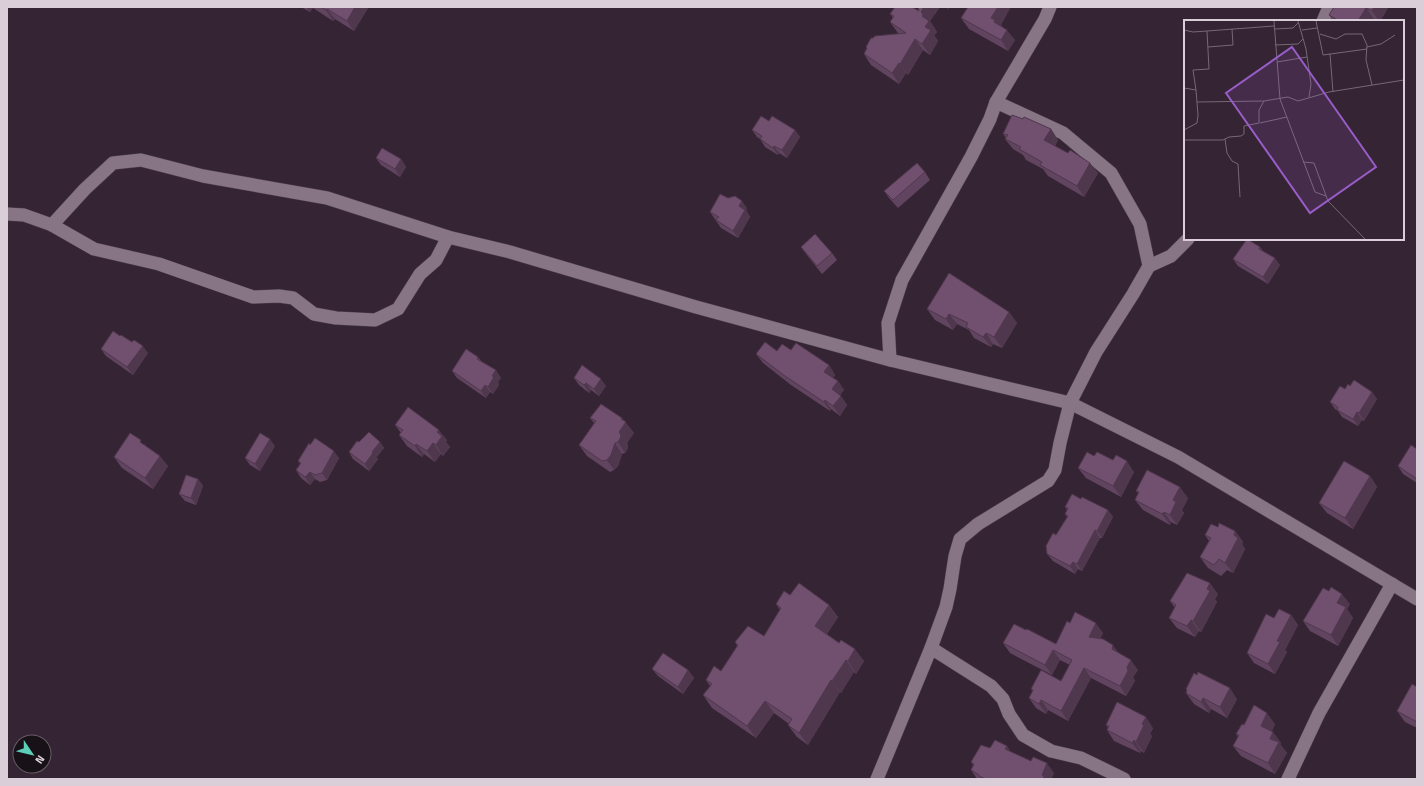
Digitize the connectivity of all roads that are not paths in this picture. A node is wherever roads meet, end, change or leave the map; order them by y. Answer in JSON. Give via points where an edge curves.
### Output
{"nodes":[{"id":1,"x":1050,"y":7,"type":"edge"},
{"id":2,"x":1329,"y":7,"type":"edge"},
{"id":3,"x":1323,"y":20,"type":"edge"},
{"id":4,"x":996,"y":102,"type":"junction"},
{"id":5,"x":7,"y":214,"type":"edge"},
{"id":6,"x":52,"y":226,"type":"junction"},
{"id":7,"x":448,"y":237,"type":"junction"},
{"id":8,"x":1187,"y":240,"type":"edge"},
{"id":9,"x":1148,"y":266,"type":"junction"},
{"id":10,"x":890,"y":360,"type":"junction"},
{"id":11,"x":1070,"y":403,"type":"junction"},
{"id":12,"x":1392,"y":584,"type":"junction"},
{"id":13,"x":1417,"y":599,"type":"edge"},
{"id":14,"x":931,"y":648,"type":"junction"},
{"id":15,"x":877,"y":779,"type":"edge"},
{"id":16,"x":1124,"y":779,"type":"edge"},
{"id":17,"x":1288,"y":779,"type":"edge"}],
"edges":[{"from":1,"to":4,"type":"street"},
{"from":2,"to":3,"type":"street"},
{"from":4,"to":9,"type":"street","via":[[1063,133],[1111,173],[1140,224]]},
{"from":4,"to":10,"type":"street","via":[[971,157],[902,280],[888,323]]},
{"from":5,"to":6,"type":"street","via":[[24,215]]},
{"from":6,"to":7,"type":"street","via":[[85,189],[113,163],[141,160],[203,176],[327,198]]},
{"from":6,"to":7,"type":"street","via":[[94,249],[159,264],[253,297],[293,298],[314,314],[375,320],[398,309],[420,274],[436,260]]},
{"from":7,"to":10,"type":"street","via":[[510,252]]},
{"from":8,"to":9,"type":"street","via":[[1172,256]]},
{"from":9,"to":11,"type":"street","via":[[1096,352]]},
{"from":10,"to":11,"type":"street"},
{"from":11,"to":12,"type":"street","via":[[1178,457]]},
{"from":11,"to":14,"type":"street","via":[[1055,470],[1048,481],[983,520],[960,539],[946,607]]},
{"from":12,"to":13,"type":"street"},
{"from":12,"to":17,"type":"street","via":[[1319,712]]},
{"from":14,"to":15,"type":"street"},
{"from":14,"to":16,"type":"street","via":[[990,686],[1003,699],[1009,714],[1023,735],[1051,751],[1081,758]]}]}
